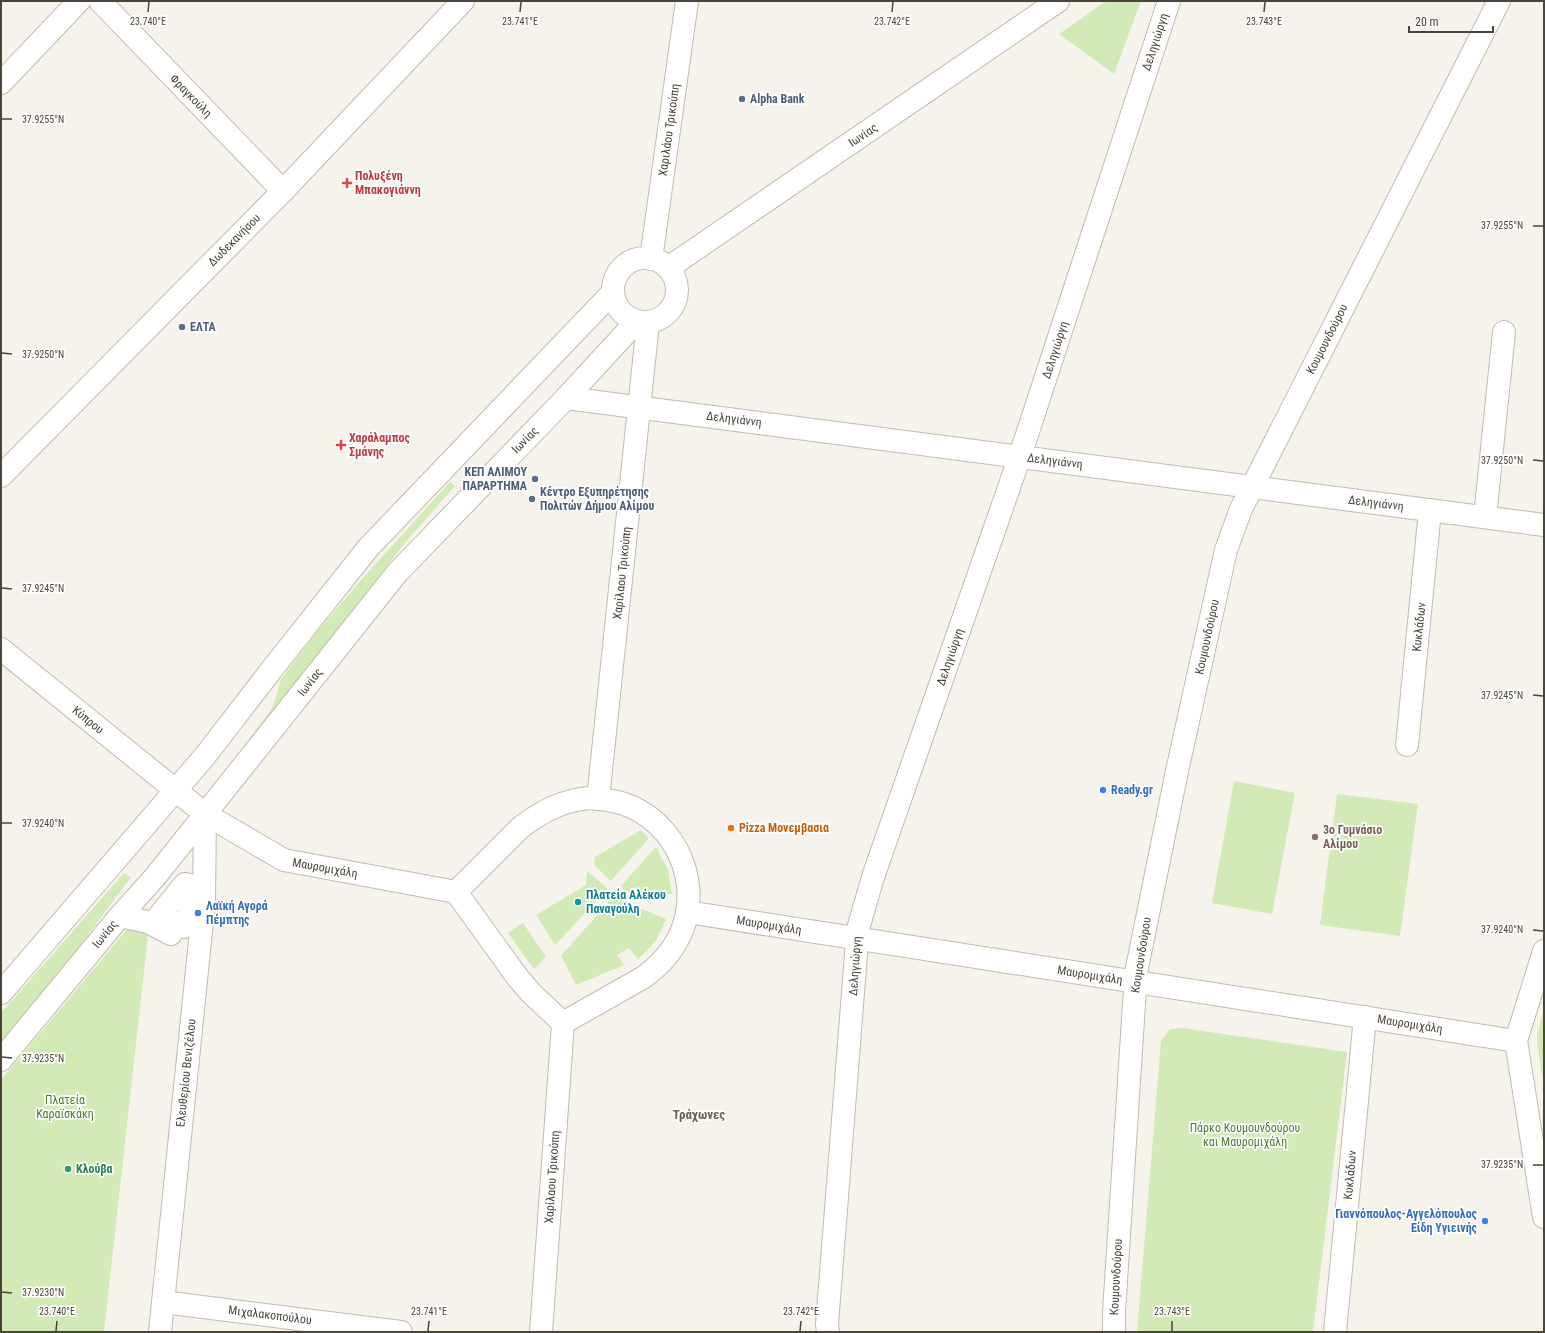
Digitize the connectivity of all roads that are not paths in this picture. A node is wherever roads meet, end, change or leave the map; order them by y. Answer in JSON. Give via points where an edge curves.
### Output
{"nodes":[{"id":1,"x":79,"y":1,"type":"edge"},
{"id":2,"x":100,"y":1,"type":"edge"},
{"id":3,"x":463,"y":1,"type":"edge"},
{"id":4,"x":687,"y":1,"type":"edge"},
{"id":5,"x":1058,"y":1,"type":"edge"},
{"id":6,"x":1169,"y":1,"type":"edge"},
{"id":7,"x":1499,"y":1,"type":"edge"},
{"id":8,"x":1,"y":83,"type":"edge"},
{"id":9,"x":283,"y":191,"type":"junction"},
{"id":10,"x":659,"y":264,"type":"junction"},
{"id":11,"x":612,"y":292,"type":"junction"},
{"id":12,"x":642,"y":322,"type":"junction"},
{"id":13,"x":1504,"y":332,"type":"dead end"},
{"id":14,"x":566,"y":398,"type":"junction"},
{"id":15,"x":640,"y":406,"type":"junction"},
{"id":16,"x":1020,"y":456,"type":"junction"},
{"id":17,"x":1,"y":476,"type":"edge"},
{"id":18,"x":1252,"y":486,"type":"junction"},
{"id":19,"x":1430,"y":510,"type":"junction"},
{"id":20,"x":1485,"y":517,"type":"junction"},
{"id":21,"x":1544,"y":525,"type":"edge"},
{"id":22,"x":1,"y":649,"type":"edge"},
{"id":23,"x":1407,"y":745,"type":"dead end"},
{"id":24,"x":175,"y":791,"type":"junction"},
{"id":25,"x":598,"y":799,"type":"junction"},
{"id":26,"x":205,"y":814,"type":"junction"},
{"id":27,"x":456,"y":892,"type":"junction"},
{"id":28,"x":687,"y":912,"type":"junction"},
{"id":29,"x":120,"y":916,"type":"junction"},
{"id":30,"x":857,"y":938,"type":"junction"},
{"id":31,"x":1544,"y":951,"type":"edge"},
{"id":32,"x":197,"y":962,"type":"junction"},
{"id":33,"x":1135,"y":982,"type":"junction"},
{"id":34,"x":1,"y":993,"type":"edge"},
{"id":35,"x":1365,"y":1017,"type":"junction"},
{"id":36,"x":563,"y":1023,"type":"junction"},
{"id":37,"x":1516,"y":1041,"type":"junction"},
{"id":38,"x":1,"y":1060,"type":"edge"},
{"id":39,"x":1544,"y":1217,"type":"edge"},
{"id":40,"x":163,"y":1302,"type":"junction"},
{"id":41,"x":160,"y":1332,"type":"edge"},
{"id":42,"x":401,"y":1332,"type":"edge"},
{"id":43,"x":541,"y":1332,"type":"edge"},
{"id":44,"x":828,"y":1332,"type":"edge"},
{"id":45,"x":1114,"y":1332,"type":"edge"},
{"id":46,"x":1335,"y":1332,"type":"edge"}],
"edges":[{"from":1,"to":8,"type":"street"},
{"from":2,"to":9,"type":"street","name":"Φραγκούλη"},
{"from":3,"to":9,"type":"street","name":"Δωδεκανήσου"},
{"from":4,"to":10,"type":"street","name":"Χαριλάου Τρικούπη"},
{"from":5,"to":10,"type":"street","name":"Ιωνίας"},
{"from":6,"to":16,"type":"street","name":"Δεληγιώργη"},
{"from":7,"to":18,"type":"street","name":"Κουμουνδούρου"},
{"from":9,"to":17,"type":"street","name":"Δωδεκανήσου"},
{"from":10,"to":11,"type":"street","via":[[641,259],[623,266],[617,274]]},
{"from":10,"to":12,"type":"street","via":[[673,276],[677,293],[675,301],[664,316]]},
{"from":11,"to":12,"type":"street","via":[[620,311]]},
{"from":11,"to":24,"type":"street","via":[[368,548]]},
{"from":12,"to":14,"type":"street","name":"Ιωνίας"},
{"from":12,"to":15,"type":"street","name":"Χαρίλαου Τρικούπη"},
{"from":13,"to":20,"type":"street"},
{"from":14,"to":15,"type":"street","name":"Δεληγιάννη"},
{"from":14,"to":26,"type":"street","name":"Ιωνίας","via":[[397,572]]},
{"from":15,"to":16,"type":"street","name":"Δεληγιάννη"},
{"from":15,"to":25,"type":"street","name":"Χαρίλαου Τρικούπη"},
{"from":16,"to":18,"type":"street","name":"Δεληγιάννη"},
{"from":16,"to":30,"type":"street","name":"Δεληγιώργη","via":[[873,877]]},
{"from":18,"to":19,"type":"street","name":"Δεληγιάννη"},
{"from":18,"to":33,"type":"street","name":"Κουμουνδούρου","via":[[1226,550],[1177,771]]},
{"from":19,"to":20,"type":"street","name":"Δεληγιάννη"},
{"from":19,"to":23,"type":"street","name":"Κυκλάδων"},
{"from":20,"to":21,"type":"street","name":"Δεληγιάννη"},
{"from":22,"to":24,"type":"street","name":"Κύπρου"},
{"from":24,"to":26,"type":"street","name":"Κύπρου"},
{"from":24,"to":34,"type":"street"},
{"from":25,"to":27,"type":"street","via":[[564,802],[538,814],[520,828]]},
{"from":25,"to":28,"type":"street","via":[[617,802],[641,812],[653,820],[671,839],[679,851],[688,878]]},
{"from":26,"to":27,"type":"street","name":"Μαυρομιχάλη","via":[[284,860]]},
{"from":26,"to":29,"type":"street","name":"Ιωνίας"},
{"from":26,"to":32,"type":"street","name":"Ελευθερίου Βενιζέλου","via":[[204,902]]},
{"from":27,"to":36,"type":"street","via":[[518,978]]},
{"from":28,"to":30,"type":"street","name":"Μαυρομιχάλη"},
{"from":28,"to":36,"type":"street","via":[[681,934],[656,968]]},
{"from":29,"to":32,"type":"street","via":[[148,922],[179,938],[185,942]]},
{"from":29,"to":38,"type":"street","name":"Ιωνίας"},
{"from":30,"to":33,"type":"street","name":"Μαυρομιχάλη"},
{"from":30,"to":44,"type":"street","name":"Δεληγιώργη"},
{"from":31,"to":37,"type":"street"},
{"from":32,"to":40,"type":"street","name":"Ελευθερίου Βενιζέλου"},
{"from":33,"to":35,"type":"street","name":"Μαυρομιχάλη"},
{"from":33,"to":45,"type":"street","name":"Κουμουνδούρου"},
{"from":35,"to":37,"type":"street","name":"Μαυρομιχάλη"},
{"from":35,"to":46,"type":"street","name":"Κυκλάδων"},
{"from":36,"to":43,"type":"street","name":"Χαρίλαου Τρικούπη"},
{"from":37,"to":39,"type":"street"},
{"from":40,"to":41,"type":"street","name":"Ελευθερίου Βενιζέλου"},
{"from":40,"to":42,"type":"street","name":"Μιχαλακοπούλου"}]}
